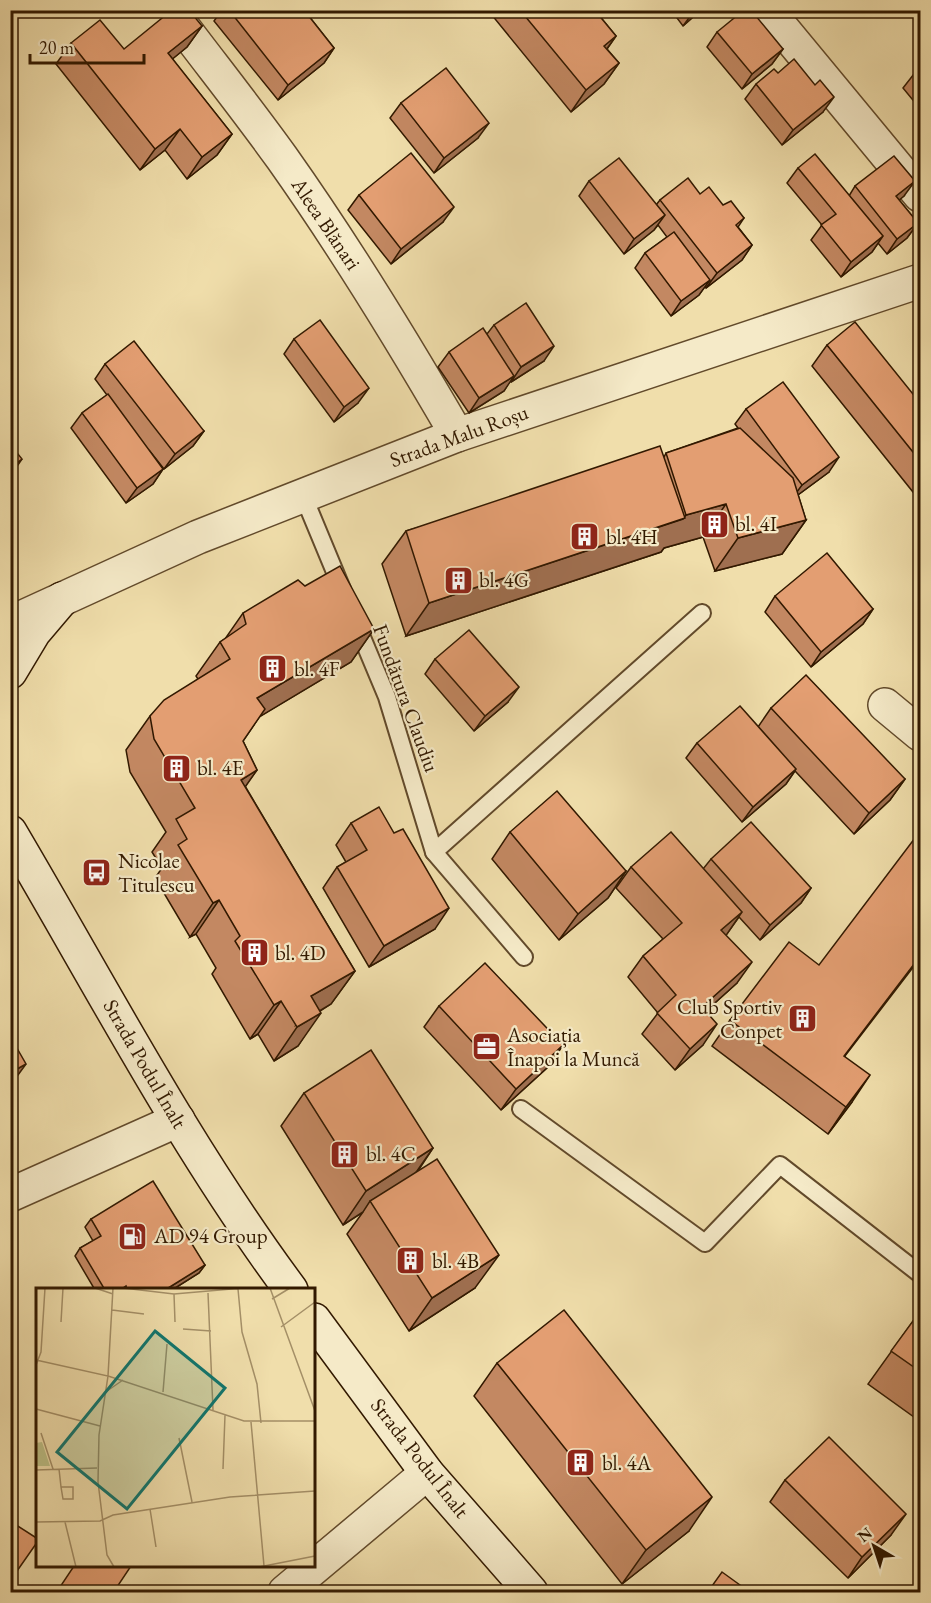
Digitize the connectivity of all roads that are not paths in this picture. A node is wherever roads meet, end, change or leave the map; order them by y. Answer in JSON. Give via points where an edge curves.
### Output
{"nodes":[{"id":1,"x":767,"y":10,"type":"edge"},
{"id":2,"x":180,"y":23,"type":"edge"},
{"id":3,"x":921,"y":195,"type":"edge"},
{"id":4,"x":921,"y":281,"type":"edge"},
{"id":5,"x":457,"y":435,"type":"junction"},
{"id":6,"x":303,"y":495,"type":"junction"},
{"id":7,"x":62,"y":598,"type":"junction"},
{"id":8,"x":702,"y":613,"type":"dead end"},
{"id":9,"x":10,"y":623,"type":"edge"},
{"id":10,"x":10,"y":672,"type":"edge"},
{"id":11,"x":885,"y":705,"type":"dead end"},
{"id":12,"x":921,"y":734,"type":"edge"},
{"id":13,"x":12,"y":831,"type":"edge"},
{"id":14,"x":434,"y":852,"type":"junction"},
{"id":15,"x":524,"y":957,"type":"dead end"},
{"id":16,"x":521,"y":1109,"type":"edge"},
{"id":17,"x":178,"y":1120,"type":"junction"},
{"id":18,"x":10,"y":1195,"type":"edge"},
{"id":19,"x":921,"y":1274,"type":"edge"},
{"id":20,"x":290,"y":1288,"type":"edge"},
{"id":21,"x":315,"y":1321,"type":"edge"},
{"id":22,"x":427,"y":1473,"type":"junction"},
{"id":23,"x":285,"y":1593,"type":"edge"},
{"id":24,"x":531,"y":1593,"type":"edge"}],
"edges":[{"from":1,"to":3,"type":"street"},
{"from":2,"to":5,"type":"street","name":"Aleea Blănari","via":[[329,226]]},
{"from":4,"to":5,"type":"street","name":"Strada Malu Roșu"},
{"from":5,"to":6,"type":"street","name":"Strada Malu Roșu"},
{"from":6,"to":7,"type":"street","name":"Strada Malu Roșu"},
{"from":6,"to":14,"type":"lane","name":"Fundătura Claudiu","via":[[387,697]]},
{"from":7,"to":9,"type":"street","name":"Strada Malu Roșu"},
{"from":7,"to":10,"type":"street","via":[[34,632]]},
{"from":8,"to":14,"type":"lane"},
{"from":11,"to":12,"type":"street"},
{"from":13,"to":17,"type":"street","name":"Strada Podul Înalt"},
{"from":14,"to":15,"type":"lane","name":"Fundătura Claudiu"},
{"from":16,"to":19,"type":"lane","via":[[705,1244],[780,1165]]},
{"from":17,"to":18,"type":"street"},
{"from":17,"to":20,"type":"street","name":"Strada Podul Înalt"},
{"from":21,"to":22,"type":"street","name":"Strada Podul Înalt"},
{"from":22,"to":23,"type":"street"},
{"from":22,"to":24,"type":"street","name":"Strada Podul Înalt"}]}
